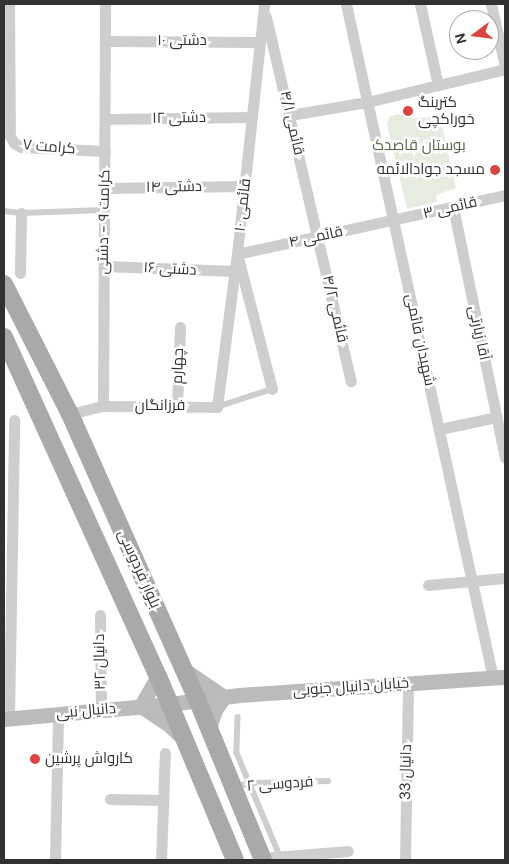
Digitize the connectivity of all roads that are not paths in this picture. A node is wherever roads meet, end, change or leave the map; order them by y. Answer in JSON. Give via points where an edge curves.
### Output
{"nodes":[{"id":1,"x":9,"y":4,"type":"edge"},
{"id":2,"x":105,"y":4,"type":"edge"},
{"id":3,"x":346,"y":4,"type":"edge"},
{"id":4,"x":420,"y":4,"type":"edge"},
{"id":5,"x":491,"y":4,"type":"edge"},
{"id":6,"x":264,"y":6,"type":"edge"},
{"id":7,"x":105,"y":40,"type":"junction"},
{"id":8,"x":260,"y":42,"type":"junction"},
{"id":9,"x":505,"y":67,"type":"edge"},
{"id":10,"x":438,"y":85,"type":"junction"},
{"id":11,"x":367,"y":102,"type":"junction"},
{"id":12,"x":290,"y":115,"type":"junction"},
{"id":13,"x":252,"y":117,"type":"junction"},
{"id":14,"x":106,"y":119,"type":"junction"},
{"id":15,"x":105,"y":152,"type":"junction"},
{"id":16,"x":245,"y":186,"type":"junction"},
{"id":17,"x":104,"y":188,"type":"junction"},
{"id":18,"x":505,"y":195,"type":"edge"},
{"id":19,"x":453,"y":207,"type":"junction"},
{"id":20,"x":104,"y":210,"type":"junction"},
{"id":21,"x":4,"y":211,"type":"edge"},
{"id":22,"x":21,"y":213,"type":"junction"},
{"id":23,"x":394,"y":220,"type":"junction"},
{"id":24,"x":318,"y":237,"type":"junction"},
{"id":25,"x":238,"y":254,"type":"junction"},
{"id":26,"x":104,"y":266,"type":"junction"},
{"id":27,"x":235,"y":272,"type":"junction"},
{"id":28,"x":20,"y":273,"type":"dead end"},
{"id":29,"x":4,"y":284,"type":"edge"},
{"id":30,"x":180,"y":326,"type":"dead end"},
{"id":31,"x":4,"y":337,"type":"edge"},
{"id":32,"x":351,"y":381,"type":"dead end"},
{"id":33,"x":272,"y":389,"type":"joint"},
{"id":34,"x":103,"y":406,"type":"junction"},
{"id":35,"x":177,"y":406,"type":"junction"},
{"id":36,"x":217,"y":407,"type":"junction"},
{"id":37,"x":70,"y":414,"type":"junction"},
{"id":38,"x":496,"y":417,"type":"junction"},
{"id":39,"x":14,"y":420,"type":"dead end"},
{"id":40,"x":440,"y":429,"type":"junction"},
{"id":41,"x":505,"y":458,"type":"edge"},
{"id":42,"x":505,"y":578,"type":"edge"},
{"id":43,"x":472,"y":582,"type":"junction"},
{"id":44,"x":428,"y":585,"type":"dead end"},
{"id":45,"x":100,"y":615,"type":"dead end"},
{"id":46,"x":184,"y":669,"type":"junction"},
{"id":47,"x":158,"y":676,"type":"junction"},
{"id":48,"x":499,"y":677,"type":"edge"},
{"id":49,"x":408,"y":683,"type":"junction"},
{"id":50,"x":224,"y":697,"type":"junction"},
{"id":51,"x":197,"y":700,"type":"junction"},
{"id":52,"x":169,"y":704,"type":"junction"},
{"id":53,"x":141,"y":706,"type":"junction"},
{"id":54,"x":101,"y":709,"type":"junction"},
{"id":55,"x":58,"y":713,"type":"junction"},
{"id":56,"x":238,"y":717,"type":"dead end"},
{"id":57,"x":6,"y":718,"type":"edge"},
{"id":58,"x":208,"y":729,"type":"junction"},
{"id":59,"x":183,"y":738,"type":"junction"},
{"id":60,"x":165,"y":754,"type":"dead end"},
{"id":61,"x":328,"y":781,"type":"dead end"},
{"id":62,"x":250,"y":783,"type":"junction"},
{"id":63,"x":232,"y":789,"type":"junction"},
{"id":64,"x":110,"y":799,"type":"dead end"},
{"id":65,"x":163,"y":800,"type":"junction"},
{"id":66,"x":242,"y":812,"type":"junction"},
{"id":67,"x":218,"y":823,"type":"junction"},
{"id":68,"x":348,"y":851,"type":"dead end"},
{"id":69,"x":281,"y":858,"type":"edge"},
{"id":70,"x":262,"y":859,"type":"edge"},
{"id":71,"x":55,"y":860,"type":"edge"},
{"id":72,"x":161,"y":860,"type":"edge"},
{"id":73,"x":235,"y":860,"type":"edge"},
{"id":74,"x":405,"y":860,"type":"edge"}],
"edges":[{"from":1,"to":15,"type":"street","name":"کرامت ۷","via":[[10,136],[14,143],[21,147]]},
{"from":2,"to":7,"type":"street","name":"کرامت ۹ - دشتی"},
{"from":3,"to":11,"type":"street","name":"شهیدان قائمی"},
{"from":4,"to":10,"type":"street"},
{"from":5,"to":9,"type":"street"},
{"from":6,"to":8,"type":"street","name":"قائمی ۱۰"},
{"from":6,"to":12,"type":"street","name":"قائمی ۴/۱"},
{"from":7,"to":8,"type":"street","name":"دشتی ۱۰"},
{"from":7,"to":14,"type":"street","name":"کرامت ۹ - دشتی"},
{"from":8,"to":13,"type":"street","name":"قائمی ۱۰"},
{"from":9,"to":10,"type":"street"},
{"from":10,"to":11,"type":"street"},
{"from":11,"to":12,"type":"street"},
{"from":11,"to":23,"type":"street","name":"شهیدان قائمی"},
{"from":12,"to":24,"type":"street","name":"قائمی ۴/۱"},
{"from":13,"to":14,"type":"street","name":"دشتی ۱۲"},
{"from":13,"to":16,"type":"street","name":"قائمی ۱۰"},
{"from":14,"to":15,"type":"street","name":"کرامت ۹ - دشتی"},
{"from":15,"to":17,"type":"street","name":"کرامت ۹ - دشتی"},
{"from":16,"to":17,"type":"street","name":"دشتی ۱۴"},
{"from":16,"to":25,"type":"street","name":"قائمی ۱۰"},
{"from":17,"to":20,"type":"street","name":"کرامت ۹ - دشتی"},
{"from":18,"to":19,"type":"street","name":"قائمی ۳"},
{"from":19,"to":23,"type":"street","name":"قائمی ۳"},
{"from":19,"to":38,"type":"street","name":"آقا زیارتی"},
{"from":20,"to":22,"type":"lane"},
{"from":20,"to":26,"type":"street","name":"کرامت ۹ - دشتی"},
{"from":21,"to":22,"type":"lane"},
{"from":22,"to":28,"type":"street"},
{"from":23,"to":24,"type":"street","name":"قائمی ۴"},
{"from":23,"to":40,"type":"street","name":"شهیدان قائمی"},
{"from":24,"to":25,"type":"street","name":"قائمی ۴"},
{"from":24,"to":32,"type":"street","name":"قائمی ۴/۲"},
{"from":25,"to":27,"type":"street","name":"قائمی ۱۰"},
{"from":25,"to":33,"type":"street"},
{"from":26,"to":27,"type":"street","name":"دشتی ۱۶"},
{"from":26,"to":34,"type":"street","name":"کرامت ۹ - دشتی"},
{"from":27,"to":36,"type":"street","name":"قائمی ۱۰"},
{"from":29,"to":37,"type":"main road","name":"بلوار فردوسی"},
{"from":30,"to":35,"type":"street","name":"چهارم"},
{"from":31,"to":47,"type":"main road","name":"بلوار فردوسی"},
{"from":33,"to":36,"type":"lane"},
{"from":34,"to":35,"type":"street","name":"فرزانگان"},
{"from":34,"to":37,"type":"street"},
{"from":35,"to":36,"type":"street","name":"فرزانگان"},
{"from":37,"to":46,"type":"main road","name":"بلوار فردوسی"},
{"from":38,"to":40,"type":"street"},
{"from":38,"to":41,"type":"street","name":"آقا زیارتی"},
{"from":39,"to":57,"type":"street"},
{"from":40,"to":43,"type":"street","name":"شهیدان قائمی"},
{"from":42,"to":43,"type":"street"},
{"from":43,"to":44,"type":"street"},
{"from":43,"to":48,"type":"street","name":"شهیدان قائمی"},
{"from":45,"to":54,"type":"street","name":"دانیال ۳۲"},
{"from":46,"to":50,"type":"main road"},
{"from":46,"to":51,"type":"main road","name":"بلوار فردوسی"},
{"from":47,"to":52,"type":"main road","name":"بلوار فردوسی"},
{"from":47,"to":53,"type":"main road"},
{"from":48,"to":49,"type":"main road","name":"خیابان دانیال جنوبی"},
{"from":49,"to":50,"type":"main road","name":"خیابان دانیال جنوبی"},
{"from":49,"to":74,"type":"street","name":"دانیال 33"},
{"from":50,"to":51,"type":"main road","name":"خیابان دانیال جنوبی"},
{"from":50,"to":58,"type":"main road"},
{"from":51,"to":52,"type":"main road","name":"خیابان دانیال جنوبی"},
{"from":51,"to":58,"type":"main road","name":"بلوار فردوسی"},
{"from":52,"to":53,"type":"main road","name":"دانیال نبی"},
{"from":52,"to":59,"type":"main road","name":"بلوار فردوسی"},
{"from":53,"to":54,"type":"main road","name":"دانیال نبی"},
{"from":53,"to":59,"type":"main road"},
{"from":54,"to":55,"type":"main road","name":"دانیال نبی"},
{"from":55,"to":57,"type":"main road","name":"دانیال نبی"},
{"from":55,"to":71,"type":"street"},
{"from":56,"to":62,"type":"lane","via":[[237,753]]},
{"from":58,"to":63,"type":"main road","name":"بلوار فردوسی"},
{"from":59,"to":67,"type":"main road","name":"بلوار فردوسی"},
{"from":60,"to":65,"type":"street"},
{"from":61,"to":62,"type":"lane","name":"فردوسی ۲"},
{"from":62,"to":63,"type":"lane","name":"فردوسی ۲"},
{"from":62,"to":69,"type":"lane"},
{"from":63,"to":66,"type":"main road","name":"بلوار فردوسی"},
{"from":64,"to":65,"type":"street"},
{"from":65,"to":72,"type":"street"},
{"from":66,"to":67,"type":"main road"},
{"from":66,"to":70,"type":"main road","name":"بلوار فردوسی"},
{"from":67,"to":73,"type":"main road","name":"بلوار فردوسی"},
{"from":68,"to":69,"type":"street"},
{"from":69,"to":70,"type":"street"}]}
